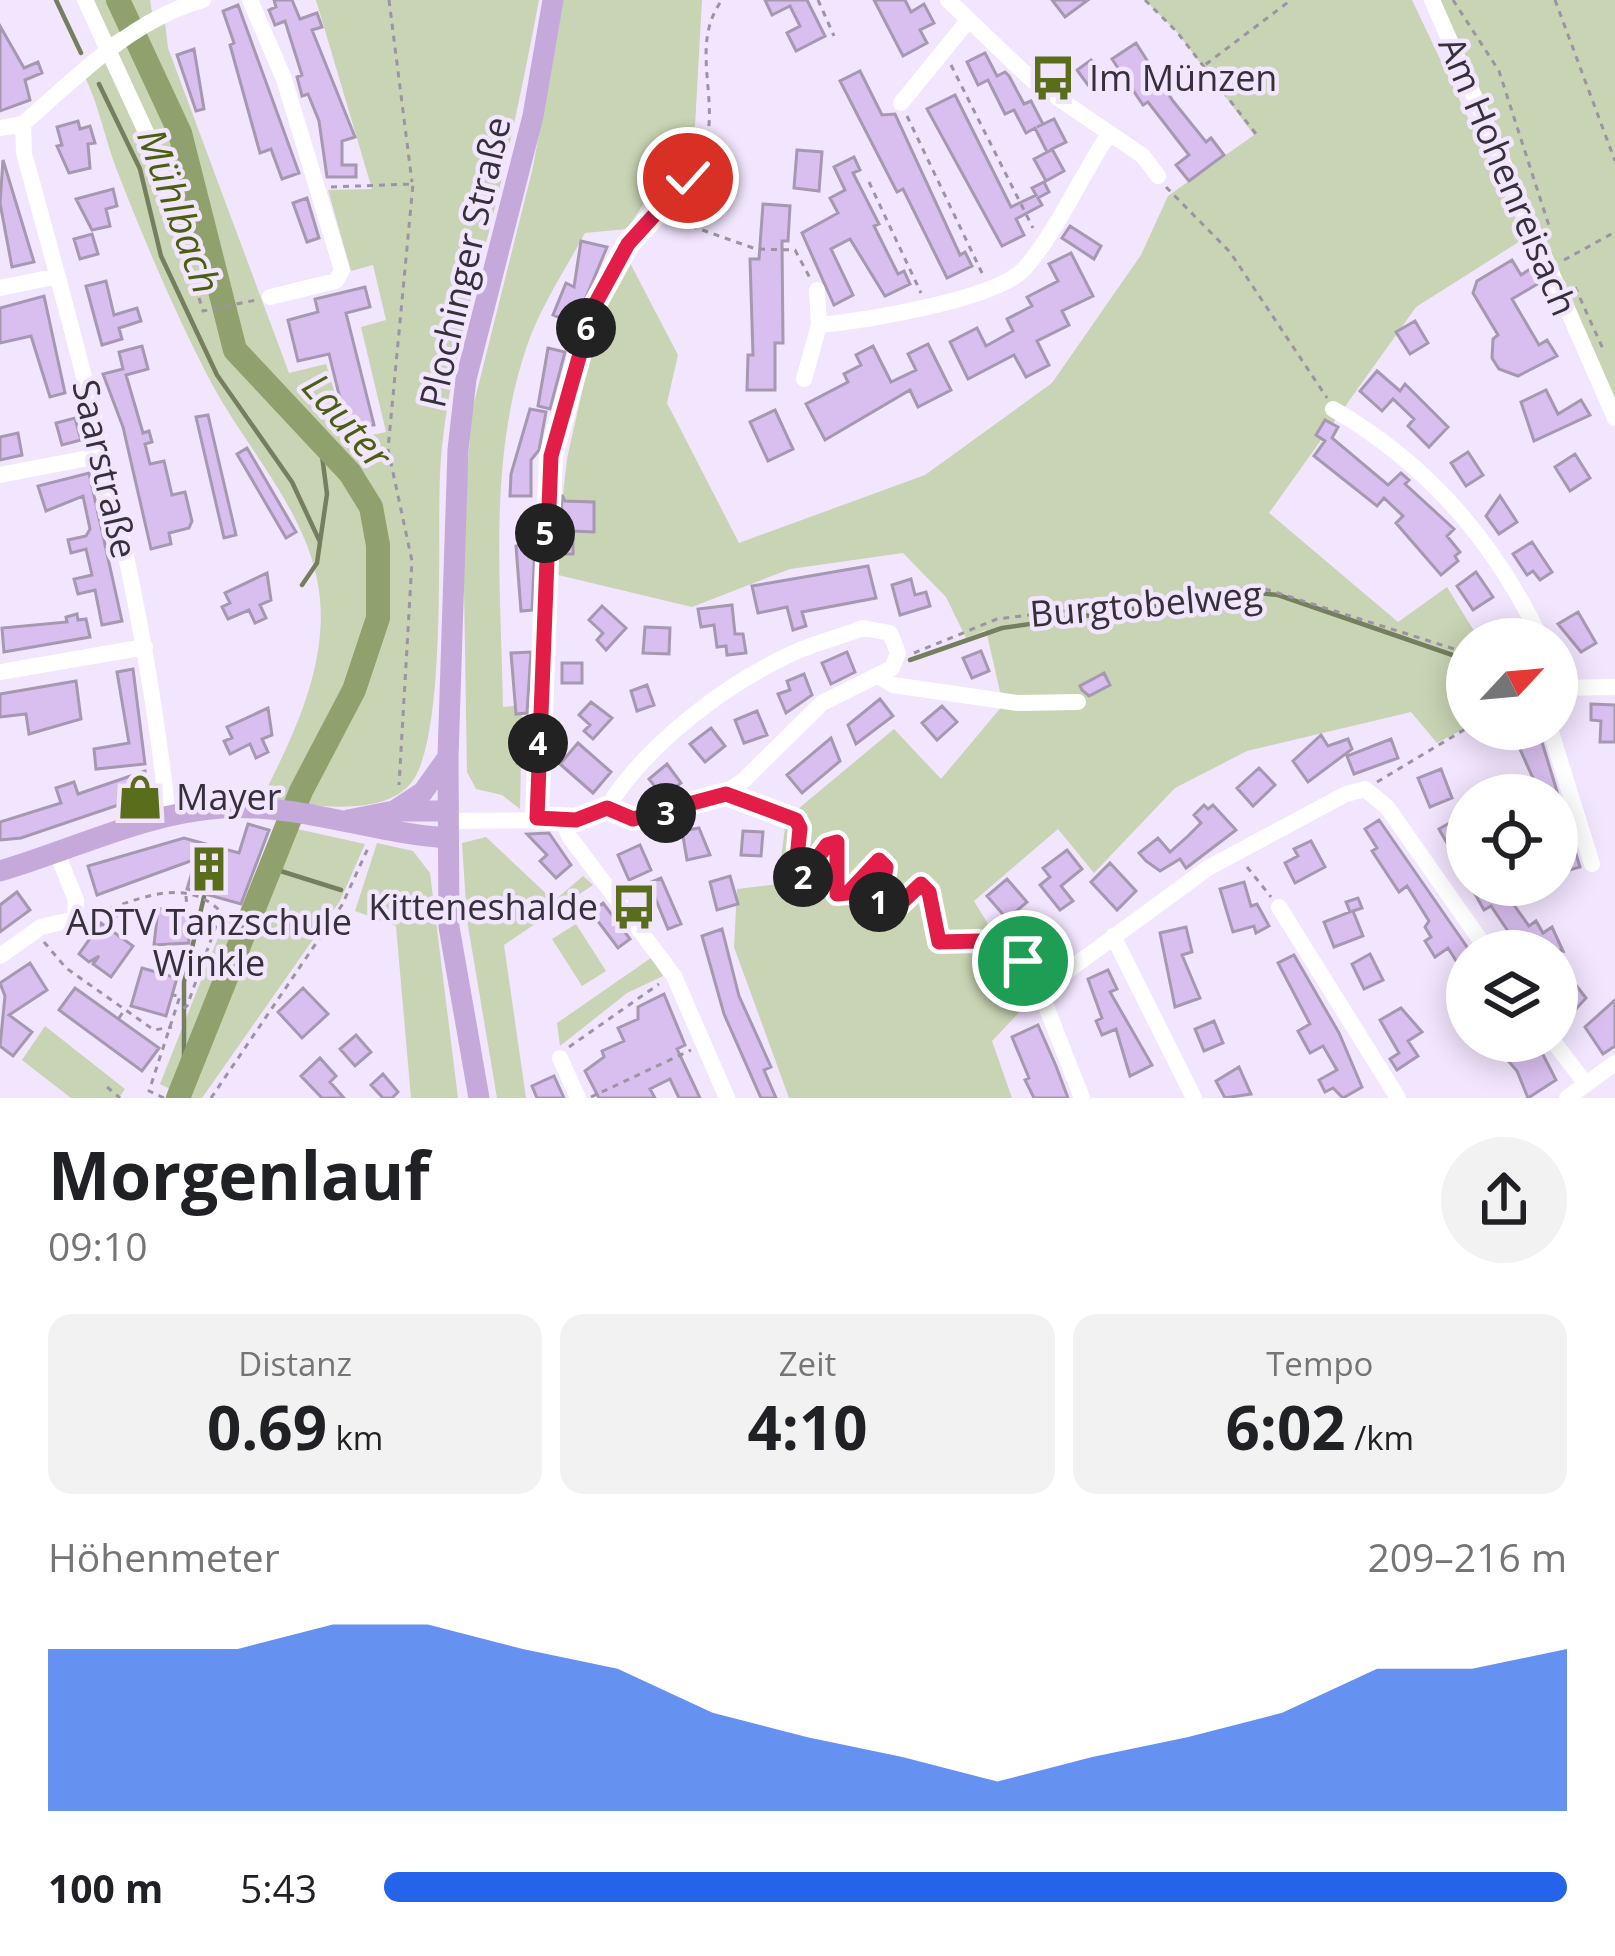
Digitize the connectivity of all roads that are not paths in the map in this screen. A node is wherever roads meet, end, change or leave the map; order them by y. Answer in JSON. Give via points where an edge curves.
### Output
{"nodes":[{"id":1,"x":85,"y":0,"type":"edge"},
{"id":2,"x":203,"y":0,"type":"edge"},
{"id":3,"x":250,"y":0,"type":"edge"},
{"id":4,"x":553,"y":0,"type":"edge"},
{"id":5,"x":948,"y":0,"type":"edge"},
{"id":6,"x":1432,"y":0,"type":"edge"},
{"id":7,"x":164,"y":5,"type":"edge"},
{"id":8,"x":967,"y":22,"type":"junction"},
{"id":9,"x":109,"y":49,"type":"junction"},
{"id":10,"x":901,"y":103,"type":"road end"},
{"id":11,"x":22,"y":124,"type":"junction"},
{"id":12,"x":0,"y":128,"type":"edge"},
{"id":13,"x":1108,"y":135,"type":"junction"},
{"id":14,"x":1158,"y":176,"type":"road end"},
{"id":15,"x":174,"y":215,"type":"road end"},
{"id":16,"x":623,"y":253,"type":"road end"},
{"id":17,"x":58,"y":276,"type":"junction"},
{"id":18,"x":0,"y":288,"type":"edge"},
{"id":19,"x":817,"y":290,"type":"road end"},
{"id":20,"x":270,"y":297,"type":"dead end"},
{"id":21,"x":818,"y":326,"type":"junction"},
{"id":22,"x":804,"y":379,"type":"dead end"},
{"id":23,"x":1333,"y":409,"type":"road end"},
{"id":24,"x":1615,"y":418,"type":"edge"},
{"id":25,"x":104,"y":454,"type":"junction"},
{"id":26,"x":0,"y":475,"type":"edge"},
{"id":27,"x":1528,"y":618,"type":"edge"},
{"id":28,"x":145,"y":647,"type":"junction"},
{"id":29,"x":0,"y":673,"type":"edge"},
{"id":30,"x":880,"y":677,"type":"junction"},
{"id":31,"x":1578,"y":684,"type":"edge"},
{"id":32,"x":1615,"y":687,"type":"edge"},
{"id":33,"x":1078,"y":702,"type":"dead end"},
{"id":34,"x":1557,"y":750,"type":"edge"},
{"id":35,"x":448,"y":757,"type":"junction"},
{"id":36,"x":399,"y":808,"type":"junction"},
{"id":37,"x":607,"y":808,"type":"junction"},
{"id":38,"x":168,"y":818,"type":"junction"},
{"id":39,"x":537,"y":818,"type":"junction"},
{"id":40,"x":562,"y":818,"type":"junction"},
{"id":41,"x":348,"y":820,"type":"junction"},
{"id":42,"x":448,"y":823,"type":"junction"},
{"id":43,"x":57,"y":853,"type":"junction"},
{"id":44,"x":1592,"y":864,"type":"dead end"},
{"id":45,"x":0,"y":871,"type":"edge"},
{"id":46,"x":1279,"y":907,"type":"road end"},
{"id":47,"x":1474,"y":930,"type":"edge"},
{"id":48,"x":1006,"y":932,"type":"dead end"},
{"id":49,"x":1113,"y":936,"type":"junction"},
{"id":50,"x":0,"y":956,"type":"edge"},
{"id":51,"x":1040,"y":991,"type":"junction"},
{"id":52,"x":560,"y":1058,"type":"road end"},
{"id":53,"x":1569,"y":1062,"type":"edge"},
{"id":54,"x":1615,"y":1064,"type":"edge"},
{"id":55,"x":1586,"y":1084,"type":"junction"},
{"id":56,"x":476,"y":1094,"type":"edge"},
{"id":57,"x":578,"y":1098,"type":"edge"},
{"id":58,"x":727,"y":1098,"type":"edge"},
{"id":59,"x":1082,"y":1098,"type":"edge"},
{"id":60,"x":1194,"y":1098,"type":"edge"},
{"id":61,"x":1398,"y":1098,"type":"edge"},
{"id":62,"x":1567,"y":1098,"type":"edge"}],
"edges":[{"from":1,"to":9,"type":"street"},
{"from":2,"to":7,"type":"street"},
{"from":3,"to":20,"type":"street","via":[[284,79],[341,277]]},
{"from":4,"to":35,"type":"main road","name":"Plochinger Straße","via":[[462,404]]},
{"from":5,"to":8,"type":"street"},
{"from":6,"to":24,"type":"street","name":"Am Hohenreisach"},
{"from":7,"to":9,"type":"street"},
{"from":8,"to":10,"type":"street"},
{"from":8,"to":13,"type":"street"},
{"from":9,"to":11,"type":"street"},
{"from":9,"to":15,"type":"street"},
{"from":11,"to":12,"type":"street"},
{"from":11,"to":17,"type":"street","name":"Saarstraße"},
{"from":13,"to":14,"type":"street"},
{"from":13,"to":21,"type":"street","via":[[1042,245],[1012,279]]},
{"from":16,"to":39,"type":"street","via":[[587,325],[551,456]]},
{"from":17,"to":18,"type":"street"},
{"from":17,"to":25,"type":"street","name":"Saarstraße"},
{"from":19,"to":21,"type":"street"},
{"from":21,"to":22,"type":"street"},
{"from":23,"to":27,"type":"street","via":[[1396,451],[1474,527]]},
{"from":25,"to":26,"type":"street"},
{"from":25,"to":28,"type":"street","name":"Saarstraße"},
{"from":28,"to":29,"type":"street"},
{"from":28,"to":38,"type":"street","name":"Saarstraße"},
{"from":30,"to":33,"type":"street","via":[[1018,703]]},
{"from":30,"to":37,"type":"street","via":[[822,703],[726,794],[633,819]]},
{"from":30,"to":37,"type":"street","via":[[897,657],[890,633],[874,626],[795,652],[711,704],[635,771]]},
{"from":31,"to":32,"type":"street"},
{"from":34,"to":44,"type":"street"},
{"from":35,"to":36,"type":"main road","via":[[423,792]]},
{"from":35,"to":42,"type":"main road","name":"Plochinger Straße"},
{"from":36,"to":41,"type":"main road"},
{"from":36,"to":42,"type":"main road"},
{"from":37,"to":40,"type":"street"},
{"from":38,"to":41,"type":"main road","via":[[262,809]]},
{"from":38,"to":43,"type":"main road"},
{"from":39,"to":40,"type":"street"},
{"from":39,"to":42,"type":"street"},
{"from":40,"to":58,"type":"street","via":[[674,976]]},
{"from":41,"to":42,"type":"main road","via":[[374,830]]},
{"from":42,"to":56,"type":"main road","name":"Plochinger Straße","via":[[449,927]]},
{"from":43,"to":45,"type":"main road"},
{"from":43,"to":50,"type":"street","via":[[75,919],[35,930]]},
{"from":46,"to":61,"type":"street"},
{"from":47,"to":49,"type":"street","via":[[1387,807],[1365,789],[1234,851]]},
{"from":48,"to":51,"type":"street"},
{"from":49,"to":51,"type":"street"},
{"from":49,"to":60,"type":"street"},
{"from":51,"to":59,"type":"street"},
{"from":52,"to":57,"type":"street"},
{"from":53,"to":55,"type":"street"},
{"from":54,"to":55,"type":"street"},
{"from":55,"to":62,"type":"street"}]}
